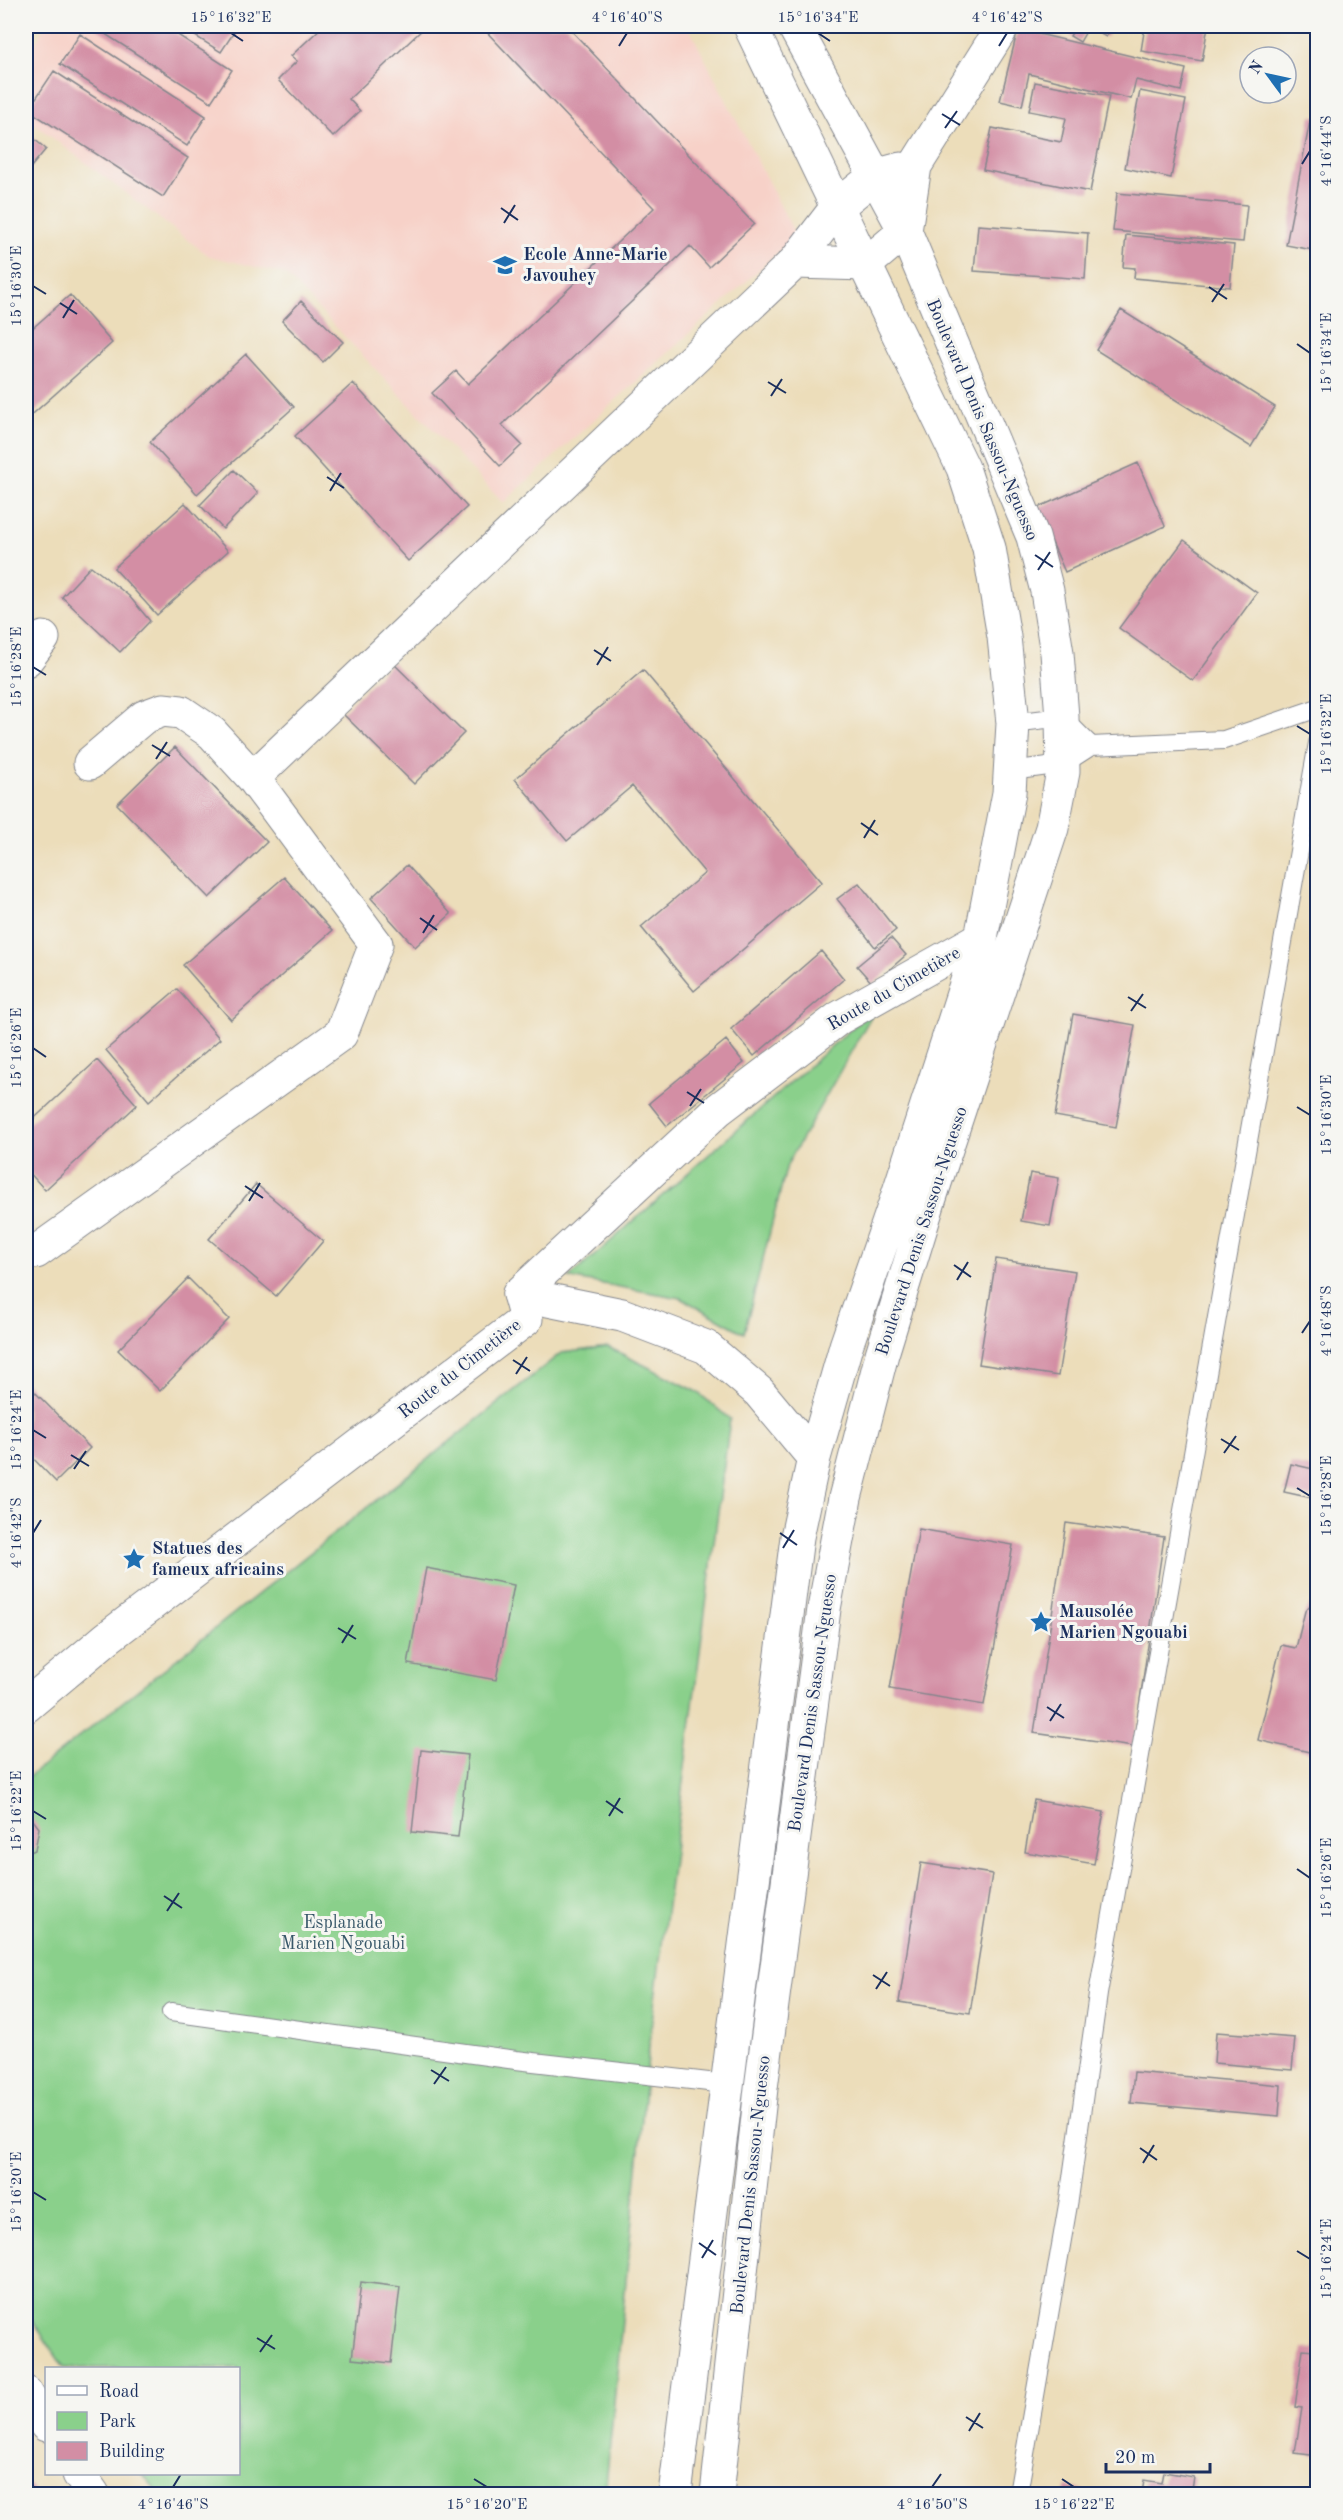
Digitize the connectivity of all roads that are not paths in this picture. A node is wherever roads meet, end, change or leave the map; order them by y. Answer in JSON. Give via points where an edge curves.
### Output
{"nodes":[{"id":1,"x":750,"y":26,"type":"edge"},
{"id":2,"x":794,"y":26,"type":"edge"},
{"id":3,"x":1003,"y":26,"type":"edge"},
{"id":4,"x":915,"y":166,"type":"junction"},
{"id":5,"x":875,"y":176,"type":"junction"},
{"id":6,"x":838,"y":206,"type":"junction"},
{"id":7,"x":904,"y":231,"type":"junction"},
{"id":8,"x":795,"y":262,"type":"junction"},
{"id":9,"x":866,"y":264,"type":"junction"},
{"id":10,"x":1317,"y":708,"type":"edge"},
{"id":11,"x":1062,"y":717,"type":"junction"},
{"id":12,"x":1013,"y":723,"type":"junction"},
{"id":13,"x":1317,"y":743,"type":"edge"},
{"id":14,"x":1090,"y":746,"type":"junction"},
{"id":15,"x":90,"y":763,"type":"dead end"},
{"id":16,"x":1063,"y":764,"type":"junction"},
{"id":17,"x":1011,"y":771,"type":"junction"},
{"id":18,"x":253,"y":778,"type":"junction"},
{"id":19,"x":981,"y":938,"type":"junction"},
{"id":20,"x":36,"y":1252,"type":"dead end"},
{"id":21,"x":519,"y":1294,"type":"junction"},
{"id":22,"x":814,"y":1458,"type":"junction"},
{"id":23,"x":26,"y":1706,"type":"edge"},
{"id":24,"x":171,"y":2012,"type":"dead end"},
{"id":25,"x":726,"y":2084,"type":"junction"},
{"id":26,"x":26,"y":2393,"type":"edge"},
{"id":27,"x":45,"y":2423,"type":"edge"},
{"id":28,"x":80,"y":2475,"type":"edge"},
{"id":29,"x":93,"y":2494,"type":"edge"},
{"id":30,"x":675,"y":2494,"type":"edge"},
{"id":31,"x":717,"y":2494,"type":"edge"},
{"id":32,"x":1018,"y":2494,"type":"edge"}],
"edges":[{"from":1,"to":6,"type":"main road","name":"Boulevard Denis Sassou-Nguesso"},
{"from":2,"to":5,"type":"main road","name":"Boulevard Denis Sassou-Nguesso"},
{"from":3,"to":4,"type":"main road"},
{"from":4,"to":5,"type":"main road"},
{"from":4,"to":7,"type":"main road"},
{"from":5,"to":6,"type":"main road"},
{"from":5,"to":7,"type":"main road","name":"Boulevard Denis Sassou-Nguesso"},
{"from":6,"to":8,"type":"main road"},
{"from":6,"to":9,"type":"main road","name":"Boulevard Denis Sassou-Nguesso"},
{"from":7,"to":9,"type":"main road"},
{"from":7,"to":11,"type":"main road","name":"Boulevard Denis Sassou-Nguesso","via":[[1033,537],[1057,653]]},
{"from":8,"to":9,"type":"main road"},
{"from":8,"to":18,"type":"main road"},
{"from":9,"to":12,"type":"main road","name":"Boulevard Denis Sassou-Nguesso","via":[[963,468],[986,538],[1004,637]]},
{"from":10,"to":14,"type":"lane","via":[[1224,740]]},
{"from":11,"to":12,"type":"lane"},
{"from":11,"to":14,"type":"lane"},
{"from":11,"to":16,"type":"main road","name":"Boulevard Denis Sassou-Nguesso"},
{"from":12,"to":17,"type":"main road","name":"Boulevard Denis Sassou-Nguesso"},
{"from":13,"to":32,"type":"lane","via":[[1098,1994],[1069,2199]]},
{"from":14,"to":16,"type":"lane"},
{"from":15,"to":18,"type":"main road","via":[[144,717],[163,710],[181,712],[212,733]]},
{"from":16,"to":17,"type":"lane"},
{"from":16,"to":31,"type":"main road","name":"Boulevard Denis Sassou-Nguesso","via":[[1052,828],[929,1201],[882,1354],[845,1498],[824,1609],[761,2088]]},
{"from":17,"to":19,"type":"main road","name":"Boulevard Denis Sassou-Nguesso"},
{"from":18,"to":20,"type":"main road","via":[[376,944],[341,1034]]},
{"from":19,"to":21,"type":"main road","name":"Route du Cimetière","via":[[839,1018],[719,1109]]},
{"from":19,"to":22,"type":"main road","name":"Boulevard Denis Sassou-Nguesso","via":[[846,1346]]},
{"from":21,"to":22,"type":"main road","via":[[622,1315],[706,1347],[759,1392]]},
{"from":21,"to":23,"type":"main road","name":"Route du Cimetière","via":[[526,1319],[107,1638]]},
{"from":22,"to":25,"type":"main road","name":"Boulevard Denis Sassou-Nguesso","via":[[797,1537]]},
{"from":24,"to":25,"type":"lane","via":[[516,2061]]},
{"from":25,"to":30,"type":"main road","name":"Boulevard Denis Sassou-Nguesso"},
{"from":26,"to":27,"type":"main road"},
{"from":28,"to":29,"type":"main road"}]}
